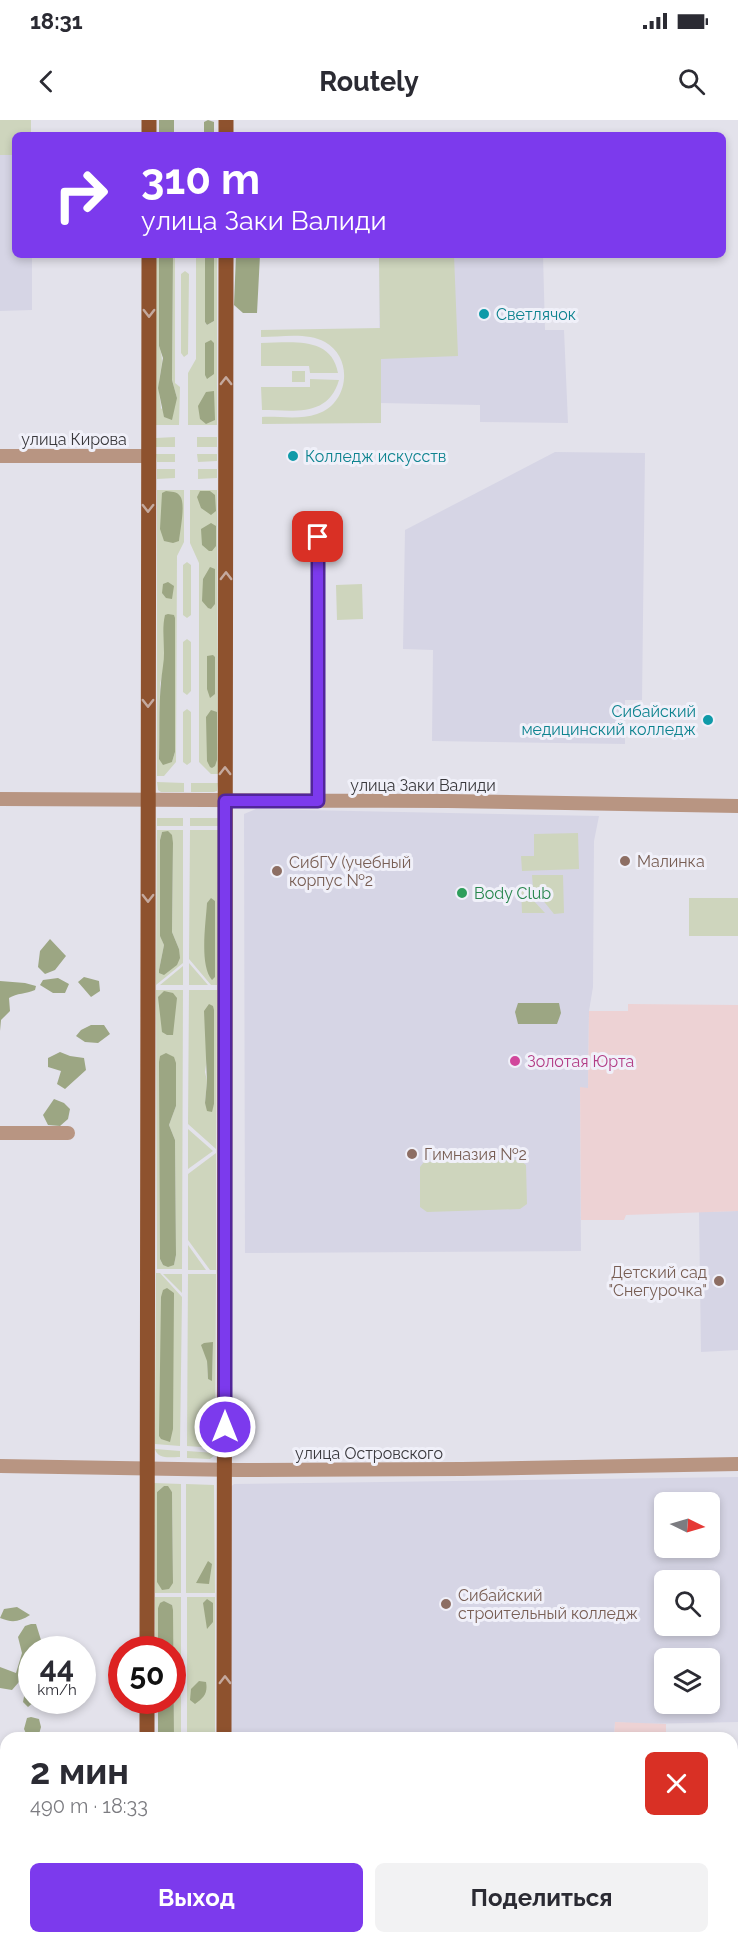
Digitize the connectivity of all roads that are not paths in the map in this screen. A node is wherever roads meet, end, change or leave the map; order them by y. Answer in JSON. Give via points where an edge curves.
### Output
{"nodes":[{"id":1,"x":149,"y":258,"type":"edge"},
{"id":2,"x":226,"y":258,"type":"edge"},
{"id":3,"x":0,"y":456,"type":"edge"},
{"id":4,"x":148,"y":456,"type":"junction"},
{"id":5,"x":318,"y":537,"type":"dead end"},
{"id":6,"x":0,"y":800,"type":"edge"},
{"id":7,"x":148,"y":800,"type":"junction"},
{"id":8,"x":225,"y":801,"type":"junction"},
{"id":9,"x":318,"y":801,"type":"junction"},
{"id":10,"x":738,"y":806,"type":"edge"},
{"id":11,"x":0,"y":1133,"type":"edge"},
{"id":12,"x":68,"y":1133,"type":"dead end"},
{"id":13,"x":738,"y":1464,"type":"edge"},
{"id":14,"x":0,"y":1466,"type":"edge"},
{"id":15,"x":147,"y":1467,"type":"junction"},
{"id":16,"x":225,"y":1470,"type":"junction"},
{"id":17,"x":147,"y":1636,"type":"edge"},
{"id":18,"x":147,"y":1714,"type":"edge"},
{"id":19,"x":147,"y":1732,"type":"edge"},
{"id":20,"x":225,"y":1732,"type":"edge"}],
"edges":[{"from":1,"to":4,"type":"main road","one_way":true},
{"from":8,"to":2,"type":"main road","one_way":true},
{"from":3,"to":4,"type":"street","name":"улица Кирова"},
{"from":4,"to":7,"type":"main road","one_way":true},
{"from":5,"to":9,"type":"street"},
{"from":6,"to":7,"type":"street","name":"улица Заки Валиди"},
{"from":7,"to":8,"type":"street","name":"улица Заки Валиди"},
{"from":7,"to":15,"type":"main road","one_way":true},
{"from":8,"to":9,"type":"street","name":"улица Заки Валиди"},
{"from":8,"to":16,"type":"main road"},
{"from":9,"to":10,"type":"street","name":"улица Заки Валиди"},
{"from":11,"to":12,"type":"street"},
{"from":13,"to":16,"type":"street","name":"улица Островского"},
{"from":14,"to":15,"type":"street","name":"улица Островского"},
{"from":15,"to":16,"type":"street","name":"улица Островского"},
{"from":15,"to":17,"type":"main road"},
{"from":20,"to":16,"type":"main road","one_way":true},
{"from":18,"to":19,"type":"main road"}]}
